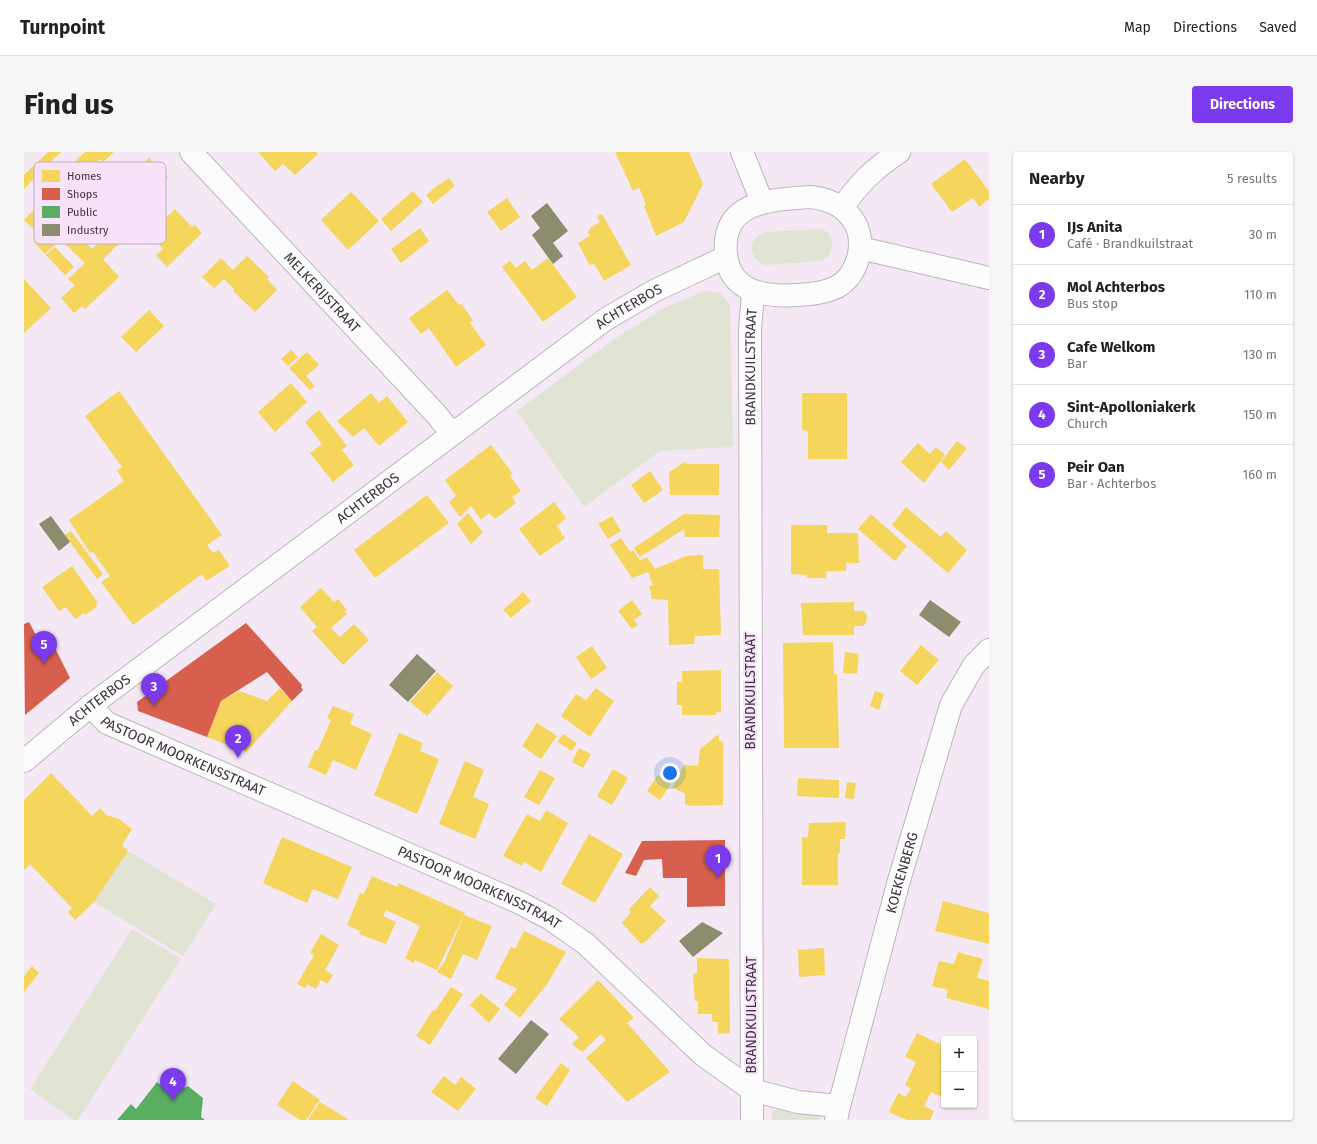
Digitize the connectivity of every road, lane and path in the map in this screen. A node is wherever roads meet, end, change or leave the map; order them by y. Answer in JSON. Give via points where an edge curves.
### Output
{"nodes":[{"id":1,"x":191,"y":152,"type":"edge"},
{"id":2,"x":742,"y":152,"type":"edge"},
{"id":3,"x":899,"y":152,"type":"edge"},
{"id":4,"x":762,"y":202,"type":"junction"},
{"id":5,"x":842,"y":208,"type":"junction"},
{"id":6,"x":860,"y":248,"type":"junction"},
{"id":7,"x":726,"y":257,"type":"junction"},
{"id":8,"x":989,"y":278,"type":"edge"},
{"id":9,"x":753,"y":292,"type":"junction"},
{"id":10,"x":452,"y":434,"type":"junction"},
{"id":11,"x":989,"y":650,"type":"edge"},
{"id":12,"x":90,"y":706,"type":"junction"},
{"id":13,"x":24,"y":761,"type":"edge"},
{"id":14,"x":752,"y":1090,"type":"junction"},
{"id":15,"x":838,"y":1113,"type":"edge"},
{"id":16,"x":752,"y":1120,"type":"edge"}],
"edges":[{"from":1,"to":10,"type":"street","name":"MELKERIJSTRAAT"},
{"from":2,"to":4,"type":"street"},
{"from":3,"to":5,"type":"street","via":[[871,172]]},
{"from":4,"to":5,"type":"street","via":[[816,198],[832,202]]},
{"from":4,"to":7,"type":"street","via":[[748,208],[732,224],[725,246]]},
{"from":5,"to":6,"type":"street","via":[[856,225]]},
{"from":6,"to":8,"type":"street"},
{"from":6,"to":9,"type":"street","via":[[858,259],[847,279],[828,291],[776,296]]},
{"from":7,"to":9,"type":"street","via":[[736,278]]},
{"from":7,"to":10,"type":"street","name":"ACHTERBOS","via":[[654,291],[606,319]]},
{"from":9,"to":14,"type":"street","name":"BRANDKUILSTRAAT","via":[[750,330]]},
{"from":10,"to":12,"type":"street","name":"ACHTERBOS"},
{"from":11,"to":15,"type":"street","name":"KOEKENBERG","via":[[974,665],[951,705],[898,884]]},
{"from":12,"to":13,"type":"street","name":"ACHTERBOS"},
{"from":12,"to":14,"type":"street","name":"PASTOOR MOORKENSSTRAAT","via":[[107,723],[427,861],[549,918],[586,944],[703,1055]]},
{"from":14,"to":15,"type":"street","name":"PASTOOR MOORKENSSTRAAT"},
{"from":14,"to":16,"type":"street","name":"BRANDKUILSTRAAT"}]}
